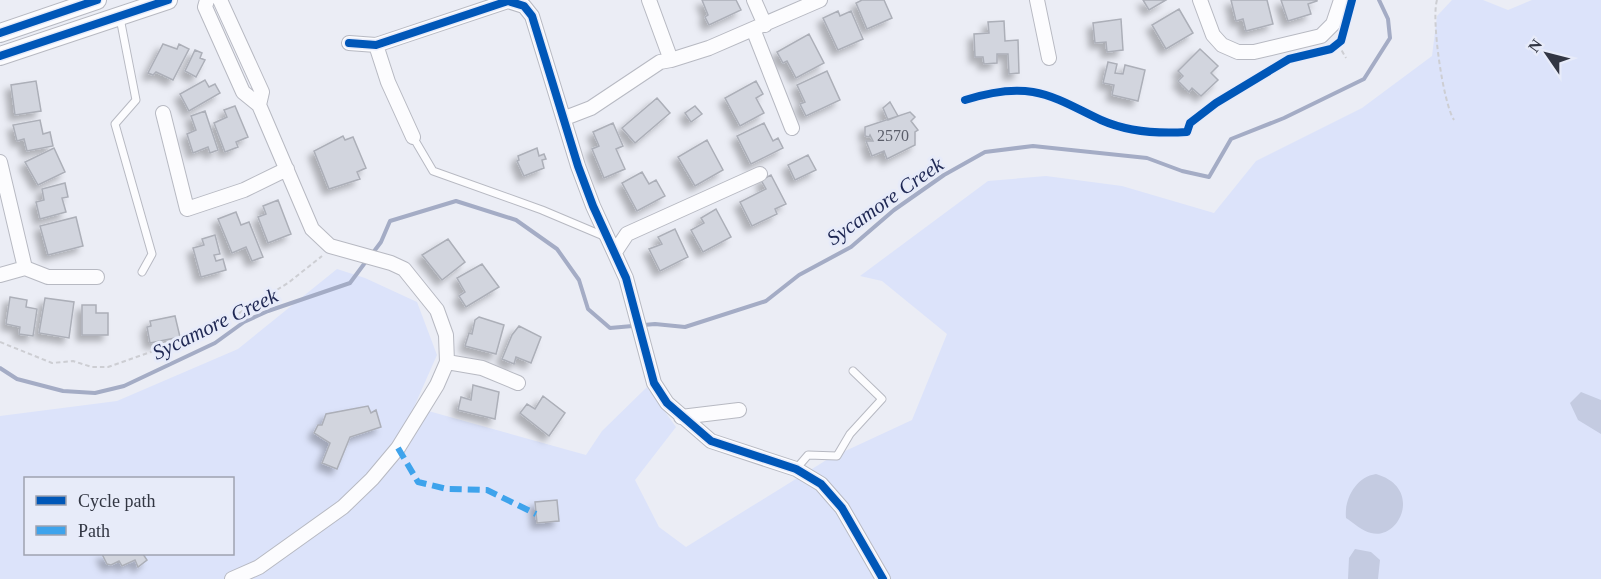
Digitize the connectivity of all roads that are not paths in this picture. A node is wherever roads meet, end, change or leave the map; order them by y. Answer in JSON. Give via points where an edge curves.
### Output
{"nodes":[{"id":1,"x":97,"y":0,"type":"edge"},
{"id":2,"x":168,"y":0,"type":"edge"},
{"id":3,"x":207,"y":0,"type":"edge"},
{"id":4,"x":220,"y":0,"type":"edge"},
{"id":5,"x":649,"y":0,"type":"edge"},
{"id":6,"x":754,"y":0,"type":"edge"},
{"id":7,"x":820,"y":0,"type":"edge"},
{"id":8,"x":1037,"y":0,"type":"edge"},
{"id":9,"x":1200,"y":0,"type":"edge"},
{"id":10,"x":1341,"y":0,"type":"edge"},
{"id":11,"x":120,"y":15,"type":"junction"},
{"id":12,"x":759,"y":27,"type":"junction"},
{"id":13,"x":0,"y":33,"type":"edge"},
{"id":14,"x":349,"y":43,"type":"dead end"},
{"id":15,"x":376,"y":45,"type":"junction"},
{"id":16,"x":0,"y":56,"type":"edge"},
{"id":17,"x":1049,"y":58,"type":"dead end"},
{"id":18,"x":671,"y":60,"type":"junction"},
{"id":19,"x":260,"y":105,"type":"junction"},
{"id":20,"x":163,"y":113,"type":"dead end"},
{"id":21,"x":565,"y":118,"type":"junction"},
{"id":22,"x":792,"y":128,"type":"dead end"},
{"id":23,"x":413,"y":137,"type":"joint"},
{"id":24,"x":0,"y":162,"type":"edge"},
{"id":25,"x":287,"y":169,"type":"junction"},
{"id":26,"x":760,"y":174,"type":"dead end"},
{"id":27,"x":608,"y":238,"type":"junction"},
{"id":28,"x":615,"y":252,"type":"junction"},
{"id":29,"x":25,"y":268,"type":"junction"},
{"id":30,"x":142,"y":272,"type":"dead end"},
{"id":31,"x":0,"y":275,"type":"edge"},
{"id":32,"x":97,"y":277,"type":"dead end"},
{"id":33,"x":447,"y":362,"type":"junction"},
{"id":34,"x":853,"y":371,"type":"dead end"},
{"id":35,"x":518,"y":383,"type":"dead end"},
{"id":36,"x":739,"y":410,"type":"dead end"},
{"id":37,"x":681,"y":417,"type":"junction"},
{"id":38,"x":796,"y":469,"type":"junction"},
{"id":39,"x":232,"y":579,"type":"edge"},
{"id":40,"x":883,"y":579,"type":"edge"}],
"edges":[{"from":1,"to":13,"type":"main road"},
{"from":2,"to":11,"type":"main road"},
{"from":3,"to":19,"type":"street","via":[[205,7],[243,92]]},
{"from":4,"to":19,"type":"street","via":[[262,92]]},
{"from":5,"to":18,"type":"street"},
{"from":6,"to":12,"type":"street"},
{"from":7,"to":12,"type":"street"},
{"from":8,"to":17,"type":"street"},
{"from":9,"to":10,"type":"street","via":[[1213,35],[1222,45],[1238,52],[1254,52],[1321,36],[1333,24]]},
{"from":11,"to":16,"type":"main road"},
{"from":11,"to":30,"type":"lane","via":[[136,100],[115,124],[152,254]]},
{"from":12,"to":18,"type":"street"},
{"from":12,"to":22,"type":"street"},
{"from":14,"to":15,"type":"street"},
{"from":15,"to":21,"type":"street","via":[[508,1],[516,2],[532,16]]},
{"from":15,"to":23,"type":"street"},
{"from":18,"to":21,"type":"street","via":[[660,62],[591,108]]},
{"from":19,"to":25,"type":"street"},
{"from":20,"to":25,"type":"street","via":[[187,209],[244,190]]},
{"from":21,"to":27,"type":"street","via":[[589,196]]},
{"from":23,"to":27,"type":"lane","via":[[433,171]]},
{"from":24,"to":29,"type":"street"},
{"from":25,"to":33,"type":"street","via":[[312,229],[334,248],[404,269],[437,310],[446,335]]},
{"from":26,"to":28,"type":"street","via":[[627,234]]},
{"from":27,"to":28,"type":"street"},
{"from":28,"to":37,"type":"street","via":[[626,278],[654,383],[666,403]]},
{"from":29,"to":31,"type":"street"},
{"from":29,"to":32,"type":"street","via":[[48,278]]},
{"from":33,"to":35,"type":"street","via":[[482,368]]},
{"from":33,"to":39,"type":"street","via":[[398,448],[372,478],[343,507],[259,567]]},
{"from":34,"to":38,"type":"lane","via":[[882,399],[850,434],[837,456],[808,455]]},
{"from":36,"to":37,"type":"street"},
{"from":37,"to":38,"type":"street","via":[[711,441]]},
{"from":38,"to":40,"type":"street","via":[[821,484],[842,508]]}]}
